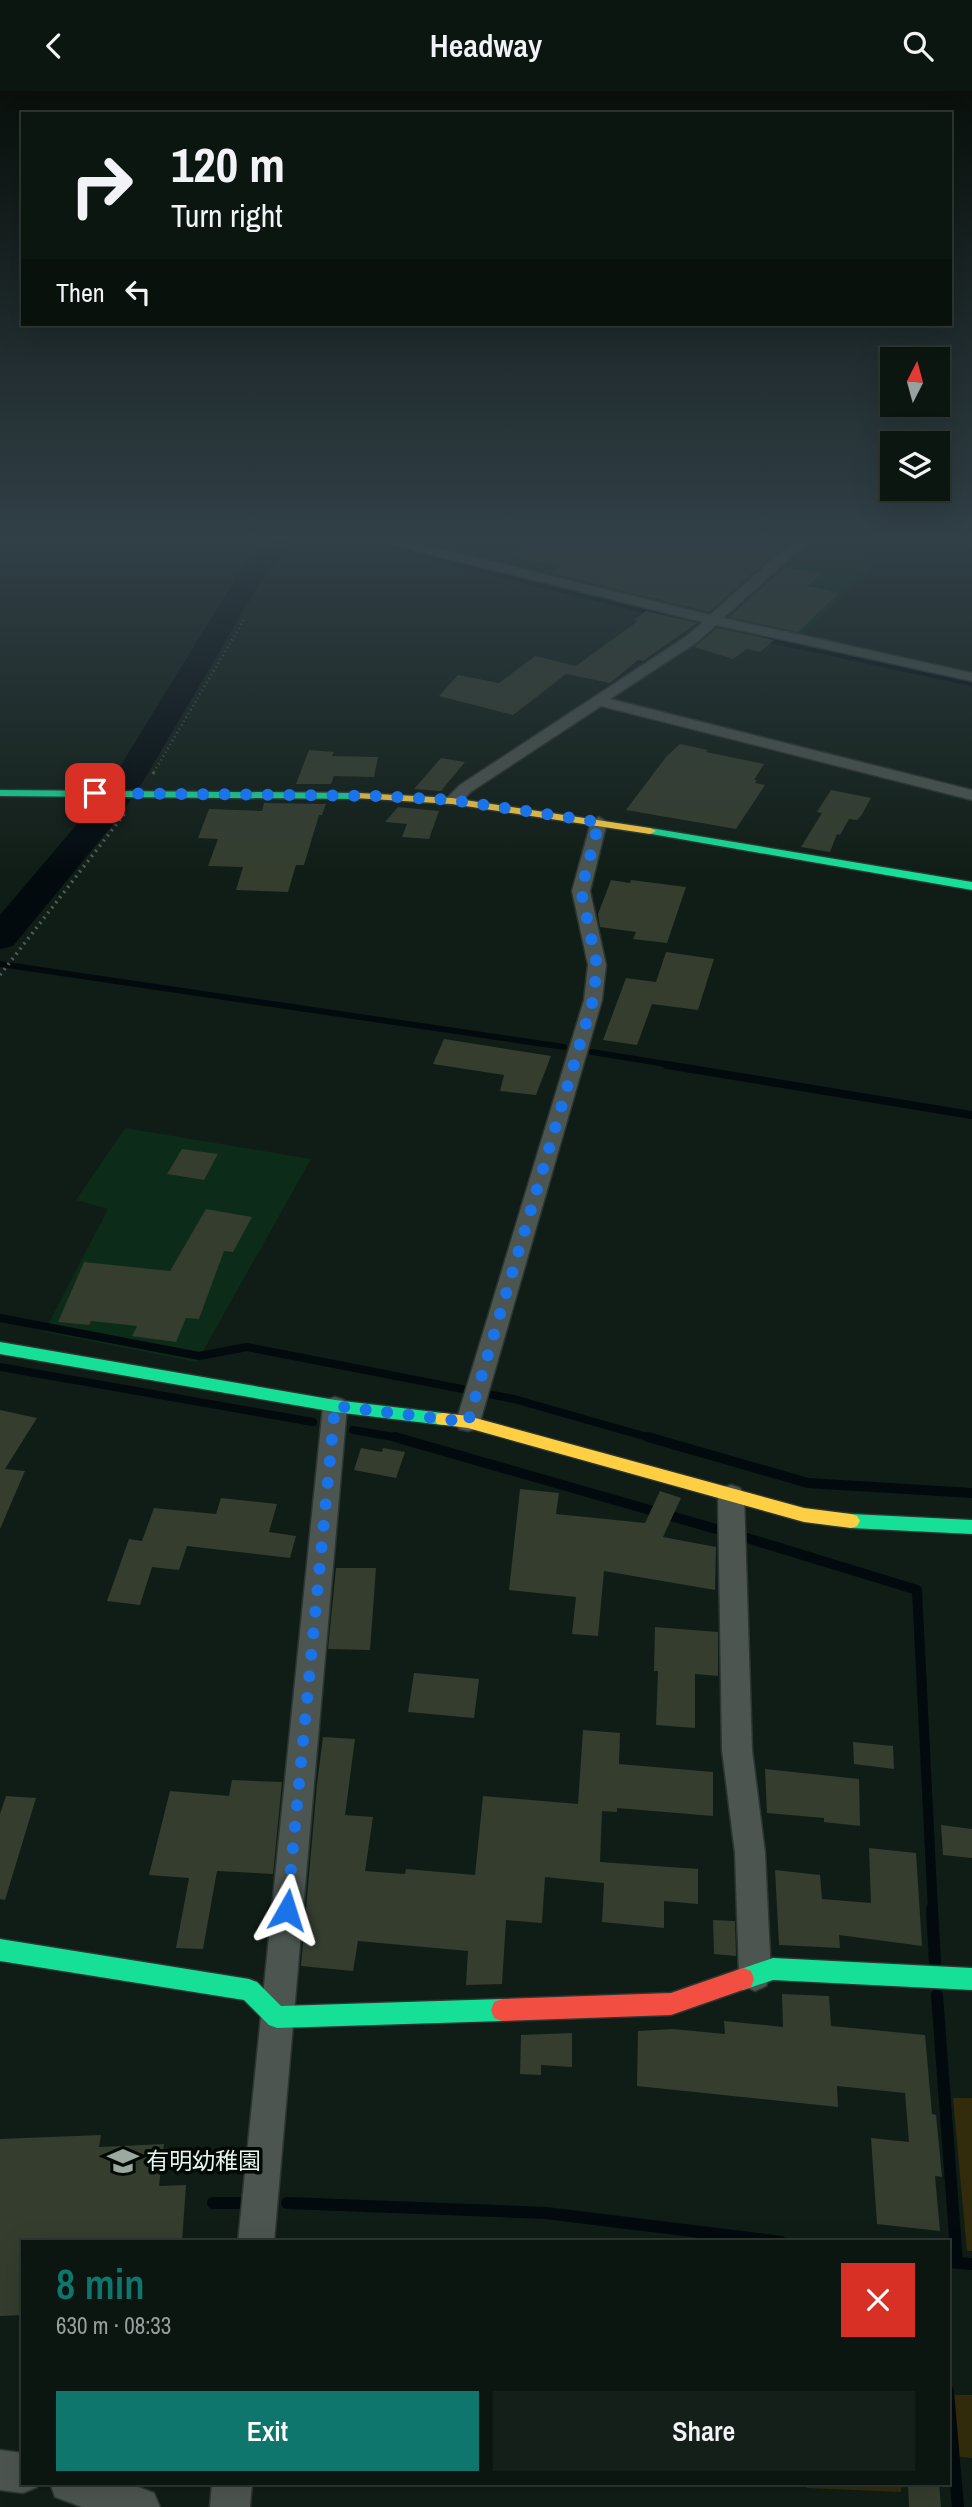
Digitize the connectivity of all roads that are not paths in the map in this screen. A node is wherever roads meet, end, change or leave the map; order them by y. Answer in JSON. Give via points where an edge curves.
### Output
{"nodes":[{"id":1,"x":671,"y":651,"type":"edge"},
{"id":2,"x":842,"y":651,"type":"edge"},
{"id":3,"x":972,"y":677,"type":"edge"},
{"id":4,"x":599,"y":701,"type":"junction"},
{"id":5,"x":0,"y":793,"type":"edge"},
{"id":6,"x":972,"y":795,"type":"edge"},
{"id":7,"x":452,"y":800,"type":"junction"},
{"id":8,"x":599,"y":822,"type":"junction"},
{"id":9,"x":972,"y":886,"type":"edge"},
{"id":10,"x":0,"y":1348,"type":"edge"},
{"id":11,"x":474,"y":1401,"type":"junction"},
{"id":12,"x":335,"y":1406,"type":"junction"},
{"id":13,"x":730,"y":1495,"type":"junction"},
{"id":14,"x":972,"y":1527,"type":"edge"},
{"id":15,"x":0,"y":1951,"type":"edge"},
{"id":16,"x":755,"y":1975,"type":"junction"},
{"id":17,"x":972,"y":1979,"type":"edge"},
{"id":18,"x":277,"y":2017,"type":"junction"},
{"id":19,"x":256,"y":2240,"type":"edge"},
{"id":20,"x":0,"y":2470,"type":"edge"},
{"id":21,"x":21,"y":2473,"type":"edge"},
{"id":22,"x":75,"y":2485,"type":"edge"},
{"id":23,"x":233,"y":2485,"type":"edge"},
{"id":24,"x":140,"y":2507,"type":"edge"},
{"id":25,"x":230,"y":2507,"type":"edge"}],
"edges":[{"from":1,"to":4,"type":"street"},
{"from":2,"to":3,"type":"street"},
{"from":4,"to":6,"type":"street"},
{"from":4,"to":7,"type":"street"},
{"from":5,"to":7,"type":"street","via":[[334,794]]},
{"from":7,"to":8,"type":"street"},
{"from":8,"to":9,"type":"street"},
{"from":8,"to":11,"type":"street","via":[[581,891],[597,965],[593,1000]]},
{"from":10,"to":12,"type":"street"},
{"from":11,"to":12,"type":"street"},
{"from":11,"to":13,"type":"street"},
{"from":12,"to":18,"type":"street"},
{"from":13,"to":14,"type":"street","via":[[804,1515],[871,1524]]},
{"from":13,"to":16,"type":"street","via":[[737,1750],[750,1853]]},
{"from":15,"to":18,"type":"street","via":[[249,1990]]},
{"from":16,"to":17,"type":"street","via":[[773,1969]]},
{"from":16,"to":18,"type":"street","via":[[670,2004]]},
{"from":18,"to":19,"type":"street"},
{"from":20,"to":21,"type":"street"},
{"from":22,"to":24,"type":"street"},
{"from":23,"to":25,"type":"street"}]}
